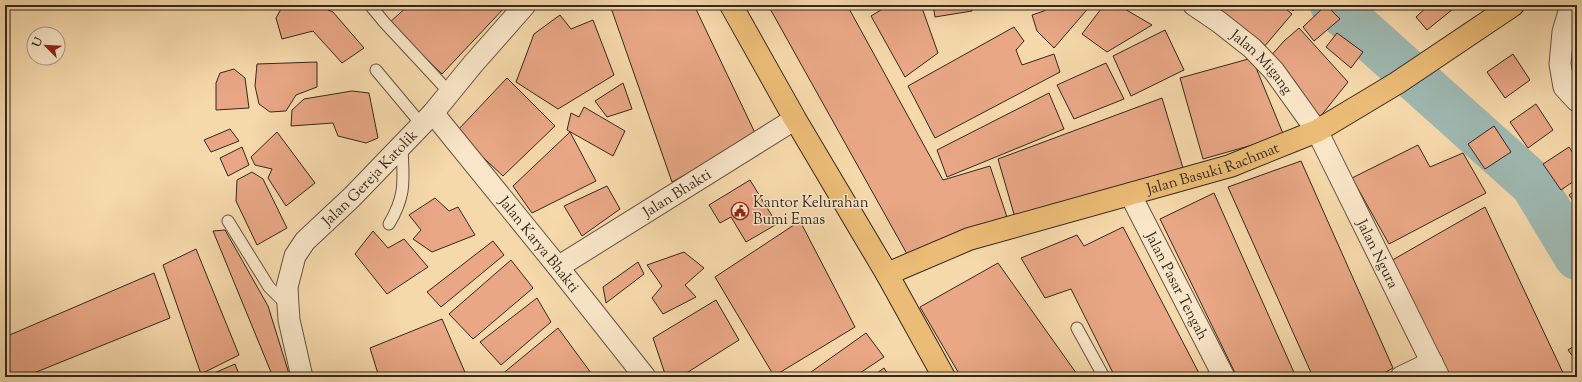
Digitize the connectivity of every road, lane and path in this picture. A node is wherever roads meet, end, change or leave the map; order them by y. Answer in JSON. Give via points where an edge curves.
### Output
{"nodes":[{"id":1,"x":370,"y":5,"type":"edge"},
{"id":2,"x":525,"y":5,"type":"edge"},
{"id":3,"x":731,"y":5,"type":"edge"},
{"id":4,"x":1194,"y":5,"type":"edge"},
{"id":5,"x":1513,"y":5,"type":"edge"},
{"id":6,"x":1571,"y":5,"type":"edge"},
{"id":7,"x":376,"y":70,"type":"dead end"},
{"id":8,"x":450,"y":93,"type":"junction"},
{"id":9,"x":1577,"y":101,"type":"edge"},
{"id":10,"x":428,"y":119,"type":"junction"},
{"id":11,"x":795,"y":119,"type":"junction"},
{"id":12,"x":1316,"y":131,"type":"junction"},
{"id":13,"x":402,"y":146,"type":"junction"},
{"id":14,"x":1130,"y":194,"type":"junction"},
{"id":15,"x":228,"y":222,"type":"dead end"},
{"id":16,"x":389,"y":224,"type":"dead end"},
{"id":17,"x":558,"y":266,"type":"junction"},
{"id":18,"x":887,"y":274,"type":"junction"},
{"id":19,"x":288,"y":305,"type":"junction"},
{"id":20,"x":1077,"y":328,"type":"dead end"},
{"id":21,"x":1435,"y":370,"type":"edge"},
{"id":22,"x":302,"y":377,"type":"edge"},
{"id":23,"x":645,"y":377,"type":"edge"},
{"id":24,"x":944,"y":377,"type":"edge"},
{"id":25,"x":1104,"y":377,"type":"edge"},
{"id":26,"x":1224,"y":377,"type":"edge"},
{"id":27,"x":1401,"y":377,"type":"edge"}],
"edges":[{"from":1,"to":8,"type":"lane"},
{"from":2,"to":8,"type":"street","name":"Jalan Gereja Katolik"},
{"from":3,"to":11,"type":"main road"},
{"from":4,"to":12,"type":"street","name":"Jalan Migang","via":[[1252,48],[1274,71]]},
{"from":5,"to":12,"type":"main road","name":"Jalan Basuki Rachmat","via":[[1397,83]]},
{"from":6,"to":9,"type":"street","via":[[1563,32],[1560,64],[1564,87]]},
{"from":7,"to":10,"type":"lane"},
{"from":8,"to":10,"type":"street","name":"Jalan Gereja Katolik"},
{"from":10,"to":13,"type":"street","name":"Jalan Gereja Katolik"},
{"from":10,"to":17,"type":"street","name":"Jalan Karya Bhakti"},
{"from":11,"to":17,"type":"street","name":"Jalan Bhakti"},
{"from":11,"to":18,"type":"main road"},
{"from":12,"to":14,"type":"main road","name":"Jalan Basuki Rachmat","via":[[1230,166]]},
{"from":12,"to":21,"type":"street","name":"Jalan Ngura"},
{"from":13,"to":16,"type":"lane","via":[[403,191],[398,210]]},
{"from":13,"to":19,"type":"street","name":"Jalan Gereja Katolik","via":[[305,241],[291,267],[287,287]]},
{"from":14,"to":18,"type":"main road","name":"Jalan Basuki Rachmat","via":[[969,239]]},
{"from":14,"to":26,"type":"street","name":"Jalan Pasar Tengah"},
{"from":15,"to":19,"type":"lane","via":[[269,287]]},
{"from":17,"to":23,"type":"street","name":"Jalan Karya Bhakti"},
{"from":18,"to":24,"type":"main road"},
{"from":19,"to":22,"type":"street","name":"Jalan Gereja Katolik"},
{"from":20,"to":25,"type":"lane"},
{"from":21,"to":27,"type":"street"}]}
